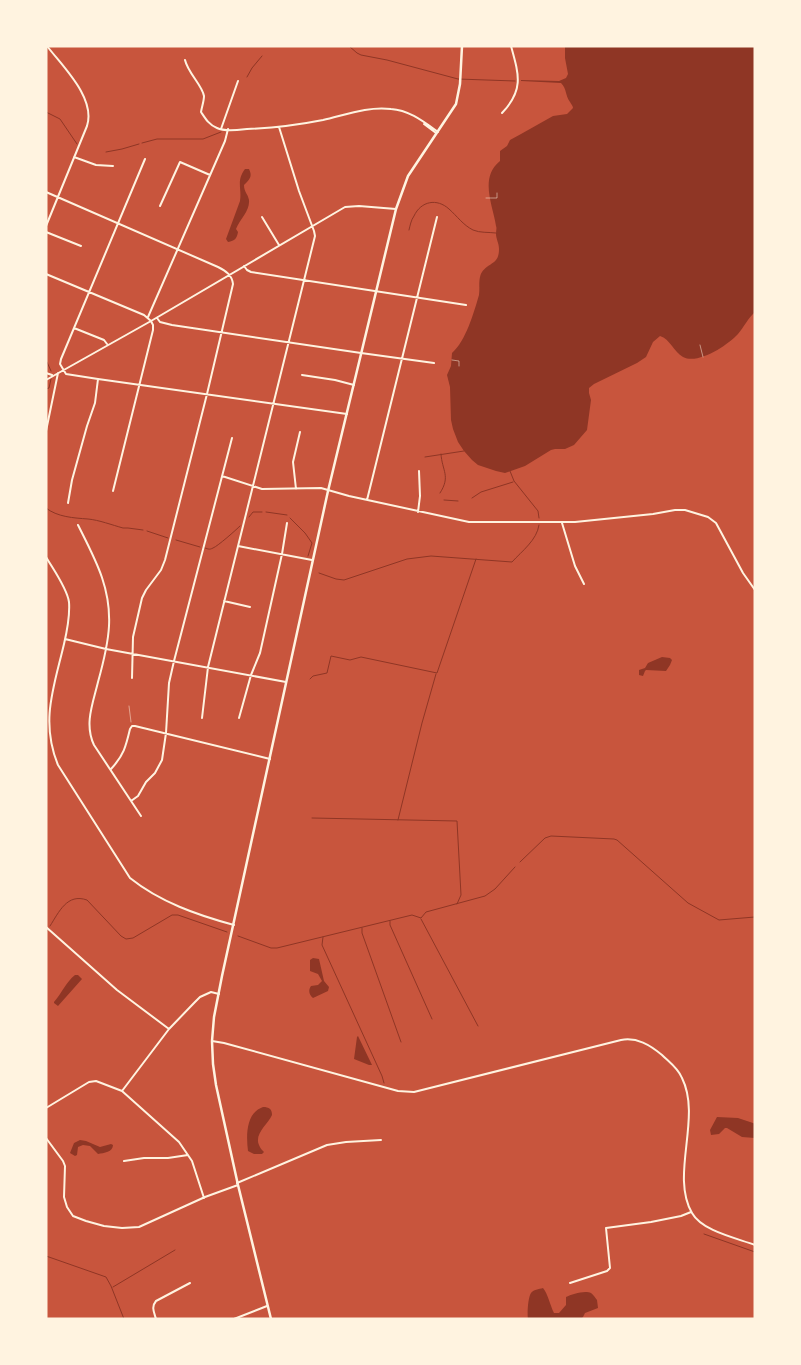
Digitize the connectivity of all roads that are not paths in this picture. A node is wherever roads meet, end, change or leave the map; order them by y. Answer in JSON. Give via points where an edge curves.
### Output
{"nodes":[{"id":1,"x":47,"y":46,"type":"edge"},
{"id":2,"x":462,"y":46,"type":"edge"},
{"id":3,"x":511,"y":46,"type":"edge"},
{"id":4,"x":185,"y":60,"type":"dead end"},
{"id":5,"x":238,"y":81,"type":"dead end"},
{"id":6,"x":502,"y":114,"type":"dead end"},
{"id":7,"x":279,"y":127,"type":"junction"},
{"id":8,"x":221,"y":129,"type":"junction"},
{"id":9,"x":228,"y":130,"type":"junction"},
{"id":10,"x":437,"y":133,"type":"junction"},
{"id":11,"x":74,"y":157,"type":"junction"},
{"id":12,"x":145,"y":159,"type":"dead end"},
{"id":13,"x":113,"y":166,"type":"dead end"},
{"id":14,"x":210,"y":175,"type":"junction"},
{"id":15,"x":46,"y":192,"type":"edge"},
{"id":16,"x":58,"y":197,"type":"junction"},
{"id":17,"x":160,"y":206,"type":"dead end"},
{"id":18,"x":396,"y":209,"type":"junction"},
{"id":19,"x":262,"y":217,"type":"dead end"},
{"id":20,"x":437,"y":217,"type":"dead end"},
{"id":21,"x":118,"y":223,"type":"junction"},
{"id":22,"x":46,"y":226,"type":"edge"},
{"id":23,"x":312,"y":226,"type":"junction"},
{"id":24,"x":46,"y":232,"type":"edge"},
{"id":25,"x":82,"y":246,"type":"dead end"},
{"id":26,"x":279,"y":246,"type":"junction"},
{"id":27,"x":178,"y":249,"type":"junction"},
{"id":28,"x":244,"y":266,"type":"junction"},
{"id":29,"x":46,"y":274,"type":"edge"},
{"id":30,"x":230,"y":274,"type":"junction"},
{"id":31,"x":303,"y":280,"type":"junction"},
{"id":32,"x":90,"y":292,"type":"junction"},
{"id":33,"x":375,"y":292,"type":"junction"},
{"id":34,"x":417,"y":298,"type":"junction"},
{"id":35,"x":466,"y":305,"type":"dead end"},
{"id":36,"x":148,"y":317,"type":"junction"},
{"id":37,"x":157,"y":318,"type":"junction"},
{"id":38,"x":151,"y":321,"type":"junction"},
{"id":39,"x":74,"y":328,"type":"junction"},
{"id":40,"x":222,"y":332,"type":"junction"},
{"id":41,"x":289,"y":342,"type":"junction"},
{"id":42,"x":108,"y":345,"type":"junction"},
{"id":43,"x":361,"y":353,"type":"junction"},
{"id":44,"x":402,"y":359,"type":"junction"},
{"id":45,"x":434,"y":363,"type":"dead end"},
{"id":46,"x":64,"y":370,"type":"junction"},
{"id":47,"x":46,"y":373,"type":"edge"},
{"id":48,"x":58,"y":373,"type":"junction"},
{"id":49,"x":52,"y":375,"type":"junction"},
{"id":50,"x":302,"y":375,"type":"dead end"},
{"id":51,"x":98,"y":379,"type":"junction"},
{"id":52,"x":46,"y":380,"type":"edge"},
{"id":53,"x":139,"y":384,"type":"junction"},
{"id":54,"x":354,"y":385,"type":"junction"},
{"id":55,"x":207,"y":394,"type":"junction"},
{"id":56,"x":274,"y":403,"type":"junction"},
{"id":57,"x":347,"y":414,"type":"junction"},
{"id":58,"x":46,"y":431,"type":"edge"},
{"id":59,"x":300,"y":432,"type":"dead end"},
{"id":60,"x":232,"y":438,"type":"dead end"},
{"id":61,"x":419,"y":471,"type":"dead end"},
{"id":62,"x":222,"y":476,"type":"junction"},
{"id":63,"x":252,"y":486,"type":"junction"},
{"id":64,"x":296,"y":489,"type":"junction"},
{"id":65,"x":112,"y":491,"type":"dead end"},
{"id":66,"x":328,"y":491,"type":"junction"},
{"id":67,"x":367,"y":500,"type":"junction"},
{"id":68,"x":68,"y":503,"type":"dead end"},
{"id":69,"x":418,"y":512,"type":"junction"},
{"id":70,"x":562,"y":523,"type":"junction"},
{"id":71,"x":287,"y":524,"type":"dead end"},
{"id":72,"x":78,"y":525,"type":"dead end"},
{"id":73,"x":238,"y":546,"type":"junction"},
{"id":74,"x":282,"y":554,"type":"junction"},
{"id":75,"x":46,"y":557,"type":"edge"},
{"id":76,"x":313,"y":560,"type":"junction"},
{"id":77,"x":584,"y":584,"type":"dead end"},
{"id":78,"x":755,"y":590,"type":"edge"},
{"id":79,"x":224,"y":601,"type":"junction"},
{"id":80,"x":250,"y":607,"type":"dead end"},
{"id":81,"x":65,"y":639,"type":"junction"},
{"id":82,"x":106,"y":649,"type":"junction"},
{"id":83,"x":134,"y":653,"type":"junction"},
{"id":84,"x":174,"y":661,"type":"junction"},
{"id":85,"x":208,"y":667,"type":"junction"},
{"id":86,"x":251,"y":676,"type":"junction"},
{"id":87,"x":132,"y":678,"type":"dead end"},
{"id":88,"x":287,"y":682,"type":"junction"},
{"id":89,"x":202,"y":718,"type":"dead end"},
{"id":90,"x":239,"y":718,"type":"dead end"},
{"id":91,"x":166,"y":733,"type":"junction"},
{"id":92,"x":270,"y":759,"type":"junction"},
{"id":93,"x":111,"y":769,"type":"junction"},
{"id":94,"x":131,"y":801,"type":"junction"},
{"id":95,"x":141,"y":816,"type":"dead end"},
{"id":96,"x":234,"y":925,"type":"junction"},
{"id":97,"x":46,"y":927,"type":"edge"},
{"id":98,"x":219,"y":994,"type":"junction"},
{"id":99,"x":169,"y":1029,"type":"junction"},
{"id":100,"x":212,"y":1041,"type":"junction"},
{"id":101,"x":122,"y":1090,"type":"junction"},
{"id":102,"x":46,"y":1108,"type":"edge"},
{"id":103,"x":46,"y":1138,"type":"edge"},
{"id":104,"x":382,"y":1140,"type":"dead end"},
{"id":105,"x":189,"y":1154,"type":"junction"},
{"id":106,"x":124,"y":1161,"type":"dead end"},
{"id":107,"x":238,"y":1184,"type":"junction"},
{"id":108,"x":204,"y":1198,"type":"junction"},
{"id":109,"x":691,"y":1212,"type":"junction"},
{"id":110,"x":755,"y":1245,"type":"edge"},
{"id":111,"x":190,"y":1282,"type":"dead end"},
{"id":112,"x":570,"y":1283,"type":"dead end"},
{"id":113,"x":267,"y":1306,"type":"junction"},
{"id":114,"x":156,"y":1319,"type":"edge"},
{"id":115,"x":234,"y":1319,"type":"edge"},
{"id":116,"x":271,"y":1319,"type":"edge"}],
"edges":[{"from":1,"to":11,"type":"street","via":[[88,105],[89,120]]},
{"from":2,"to":10,"type":"main road","via":[[456,104]]},
{"from":3,"to":6,"type":"street","via":[[517,89]]},
{"from":4,"to":8,"type":"street","via":[[203,92],[201,112],[209,123]]},
{"from":5,"to":8,"type":"street"},
{"from":7,"to":9,"type":"street"},
{"from":7,"to":10,"type":"street","via":[[383,108],[408,113]]},
{"from":7,"to":23,"type":"street"},
{"from":8,"to":9,"type":"street"},
{"from":9,"to":14,"type":"street"},
{"from":10,"to":18,"type":"main road","via":[[408,176]]},
{"from":11,"to":13,"type":"street","via":[[96,165]]},
{"from":11,"to":16,"type":"street"},
{"from":12,"to":21,"type":"street"},
{"from":14,"to":17,"type":"street","via":[[180,162]]},
{"from":14,"to":27,"type":"street"},
{"from":15,"to":16,"type":"street"},
{"from":16,"to":21,"type":"street"},
{"from":16,"to":22,"type":"street"},
{"from":18,"to":23,"type":"street","via":[[347,207]]},
{"from":18,"to":33,"type":"main road"},
{"from":19,"to":26,"type":"street"},
{"from":20,"to":34,"type":"street"},
{"from":21,"to":27,"type":"street"},
{"from":21,"to":32,"type":"street"},
{"from":23,"to":26,"type":"street"},
{"from":23,"to":31,"type":"street","via":[[314,236]]},
{"from":24,"to":25,"type":"street"},
{"from":26,"to":28,"type":"street"},
{"from":27,"to":30,"type":"street"},
{"from":27,"to":36,"type":"street"},
{"from":28,"to":30,"type":"street"},
{"from":28,"to":31,"type":"street","via":[[251,272]]},
{"from":29,"to":32,"type":"street"},
{"from":30,"to":37,"type":"street"},
{"from":30,"to":40,"type":"street","via":[[233,284]]},
{"from":31,"to":33,"type":"street"},
{"from":31,"to":41,"type":"street"},
{"from":32,"to":36,"type":"street"},
{"from":32,"to":39,"type":"street"},
{"from":33,"to":34,"type":"street"},
{"from":33,"to":43,"type":"main road"},
{"from":34,"to":35,"type":"street"},
{"from":34,"to":44,"type":"street"},
{"from":36,"to":38,"type":"street"},
{"from":37,"to":38,"type":"street"},
{"from":37,"to":40,"type":"street","via":[[166,324]]},
{"from":38,"to":42,"type":"street"},
{"from":38,"to":53,"type":"street","via":[[153,330]]},
{"from":39,"to":42,"type":"street","via":[[104,340]]},
{"from":39,"to":46,"type":"street","via":[[60,361]]},
{"from":40,"to":41,"type":"street"},
{"from":40,"to":55,"type":"street"},
{"from":41,"to":43,"type":"street"},
{"from":41,"to":56,"type":"street"},
{"from":42,"to":46,"type":"street"},
{"from":43,"to":44,"type":"street"},
{"from":43,"to":54,"type":"main road"},
{"from":44,"to":45,"type":"street"},
{"from":44,"to":67,"type":"street"},
{"from":46,"to":48,"type":"street"},
{"from":46,"to":51,"type":"street","via":[[69,375]]},
{"from":47,"to":49,"type":"street"},
{"from":48,"to":49,"type":"street"},
{"from":48,"to":58,"type":"street"},
{"from":49,"to":52,"type":"street"},
{"from":50,"to":54,"type":"street"},
{"from":51,"to":53,"type":"street"},
{"from":51,"to":68,"type":"street","via":[[96,403],[84,435]]},
{"from":53,"to":55,"type":"street"},
{"from":53,"to":65,"type":"street"},
{"from":54,"to":57,"type":"main road"},
{"from":55,"to":56,"type":"street"},
{"from":55,"to":83,"type":"street","via":[[165,560],[142,598],[133,637]]},
{"from":56,"to":57,"type":"street"},
{"from":56,"to":63,"type":"street"},
{"from":57,"to":66,"type":"main road"},
{"from":59,"to":64,"type":"street","via":[[292,462]]},
{"from":60,"to":62,"type":"street"},
{"from":61,"to":69,"type":"street"},
{"from":62,"to":63,"type":"street"},
{"from":62,"to":84,"type":"street"},
{"from":63,"to":64,"type":"street","via":[[270,490]]},
{"from":63,"to":73,"type":"street"},
{"from":64,"to":66,"type":"street","via":[[321,488]]},
{"from":66,"to":67,"type":"street"},
{"from":66,"to":76,"type":"main road"},
{"from":67,"to":69,"type":"street"},
{"from":69,"to":70,"type":"street","via":[[469,522]]},
{"from":70,"to":77,"type":"street"},
{"from":70,"to":78,"type":"street","via":[[675,510],[698,513],[716,522]]},
{"from":71,"to":74,"type":"street"},
{"from":72,"to":82,"type":"street","via":[[101,571],[108,595]]},
{"from":73,"to":74,"type":"street"},
{"from":73,"to":79,"type":"street"},
{"from":74,"to":76,"type":"street"},
{"from":74,"to":86,"type":"street","via":[[260,653]]},
{"from":75,"to":81,"type":"street","via":[[68,595]]},
{"from":76,"to":88,"type":"main road"},
{"from":79,"to":80,"type":"street"},
{"from":79,"to":85,"type":"street"},
{"from":81,"to":82,"type":"street"},
{"from":81,"to":96,"type":"street","via":[[48,715],[50,739],[58,765],[130,878],[187,911]]},
{"from":82,"to":83,"type":"street"},
{"from":82,"to":93,"type":"street","via":[[89,725],[94,745]]},
{"from":83,"to":84,"type":"street"},
{"from":83,"to":87,"type":"street"},
{"from":84,"to":85,"type":"street"},
{"from":84,"to":91,"type":"street","via":[[169,682]]},
{"from":85,"to":86,"type":"street"},
{"from":85,"to":89,"type":"street"},
{"from":86,"to":88,"type":"street"},
{"from":86,"to":90,"type":"street"},
{"from":88,"to":92,"type":"main road"},
{"from":91,"to":92,"type":"street"},
{"from":91,"to":93,"type":"street","via":[[132,726],[124,751]]},
{"from":91,"to":94,"type":"street","via":[[162,760],[138,796]]},
{"from":92,"to":96,"type":"main road"},
{"from":93,"to":94,"type":"street"},
{"from":94,"to":95,"type":"street"},
{"from":96,"to":98,"type":"main road"},
{"from":97,"to":99,"type":"street","via":[[117,990]]},
{"from":98,"to":99,"type":"street","via":[[211,992],[200,997]]},
{"from":98,"to":100,"type":"main road"},
{"from":99,"to":101,"type":"street"},
{"from":100,"to":107,"type":"main road","via":[[216,1086]]},
{"from":100,"to":109,"type":"street","via":[[398,1091],[414,1092],[621,1040],[638,1040],[657,1051],[682,1078],[688,1098],[683,1186]]},
{"from":101,"to":102,"type":"street","via":[[96,1080]]},
{"from":101,"to":105,"type":"street"},
{"from":103,"to":108,"type":"street","via":[[65,1166],[67,1207],[73,1216],[86,1222],[122,1228],[138,1227]]},
{"from":104,"to":107,"type":"street","via":[[328,1145]]},
{"from":105,"to":106,"type":"street"},
{"from":105,"to":108,"type":"street"},
{"from":107,"to":108,"type":"street"},
{"from":107,"to":113,"type":"main road"},
{"from":109,"to":110,"type":"street","via":[[707,1227]]},
{"from":109,"to":112,"type":"street","via":[[652,1222],[606,1228],[610,1268]]},
{"from":111,"to":114,"type":"street","via":[[153,1304]]},
{"from":113,"to":115,"type":"street"},
{"from":113,"to":116,"type":"main road"}]}
